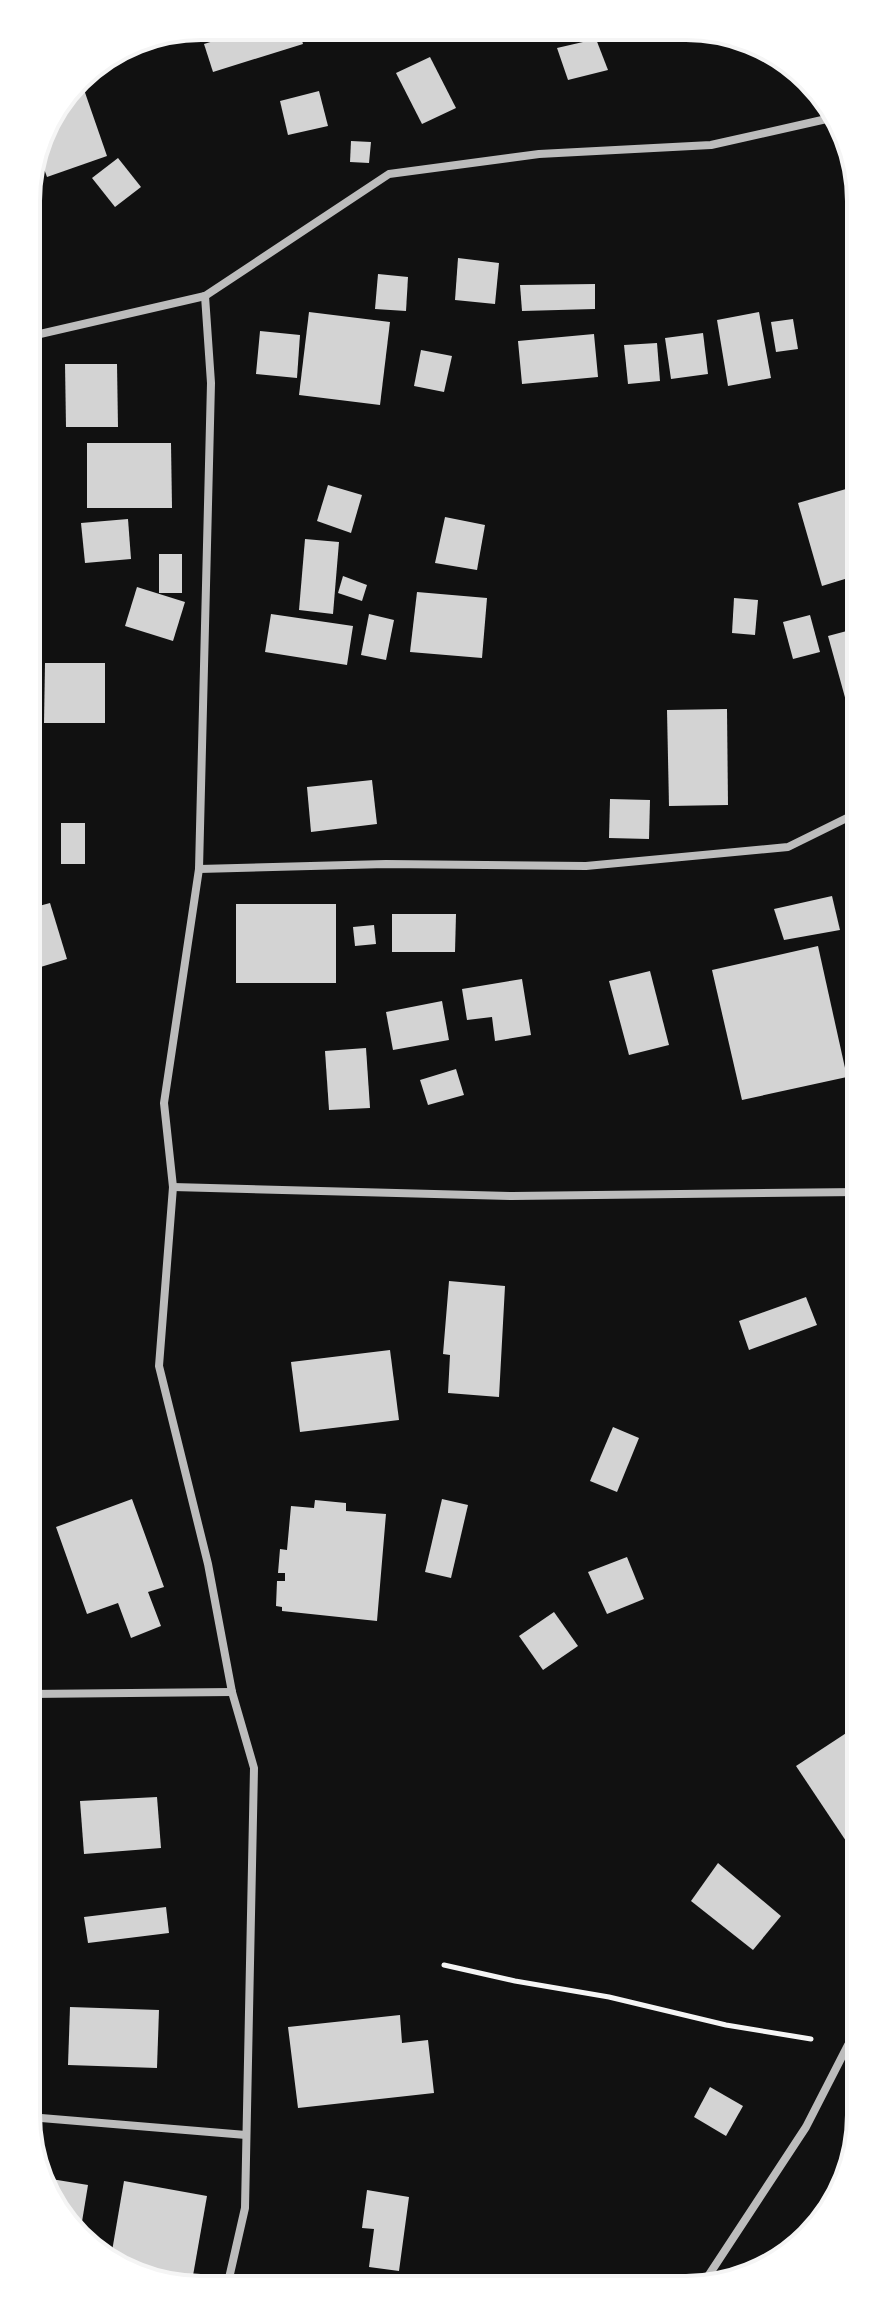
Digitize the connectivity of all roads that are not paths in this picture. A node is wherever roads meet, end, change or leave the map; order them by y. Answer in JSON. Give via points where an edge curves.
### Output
{"nodes":[{"id":1,"x":824,"y":120,"type":"edge"},
{"id":2,"x":205,"y":296,"type":"junction"},
{"id":3,"x":40,"y":334,"type":"edge"},
{"id":4,"x":847,"y":818,"type":"edge"},
{"id":5,"x":199,"y":869,"type":"junction"},
{"id":6,"x":173,"y":1187,"type":"junction"},
{"id":7,"x":847,"y":1192,"type":"edge"},
{"id":8,"x":232,"y":1692,"type":"junction"},
{"id":9,"x":40,"y":1694,"type":"edge"},
{"id":10,"x":847,"y":2047,"type":"edge"},
{"id":11,"x":40,"y":2118,"type":"edge"},
{"id":12,"x":246,"y":2135,"type":"junction"},
{"id":13,"x":709,"y":2275,"type":"edge"},
{"id":14,"x":230,"y":2276,"type":"edge"}],
"edges":[{"from":1,"to":2,"type":"street","via":[[711,145],[539,154],[389,174]]},
{"from":2,"to":3,"type":"street"},
{"from":2,"to":5,"type":"street","via":[[211,383]]},
{"from":4,"to":5,"type":"street","via":[[788,847],[586,866]]},
{"from":5,"to":6,"type":"street","via":[[164,1103]]},
{"from":6,"to":7,"type":"street","via":[[512,1196]]},
{"from":6,"to":8,"type":"street","via":[[159,1366],[208,1564]]},
{"from":8,"to":9,"type":"street"},
{"from":8,"to":12,"type":"street","via":[[254,1768]]},
{"from":10,"to":13,"type":"street","via":[[806,2127]]},
{"from":11,"to":12,"type":"street"},
{"from":12,"to":14,"type":"street","via":[[245,2208]]}]}
